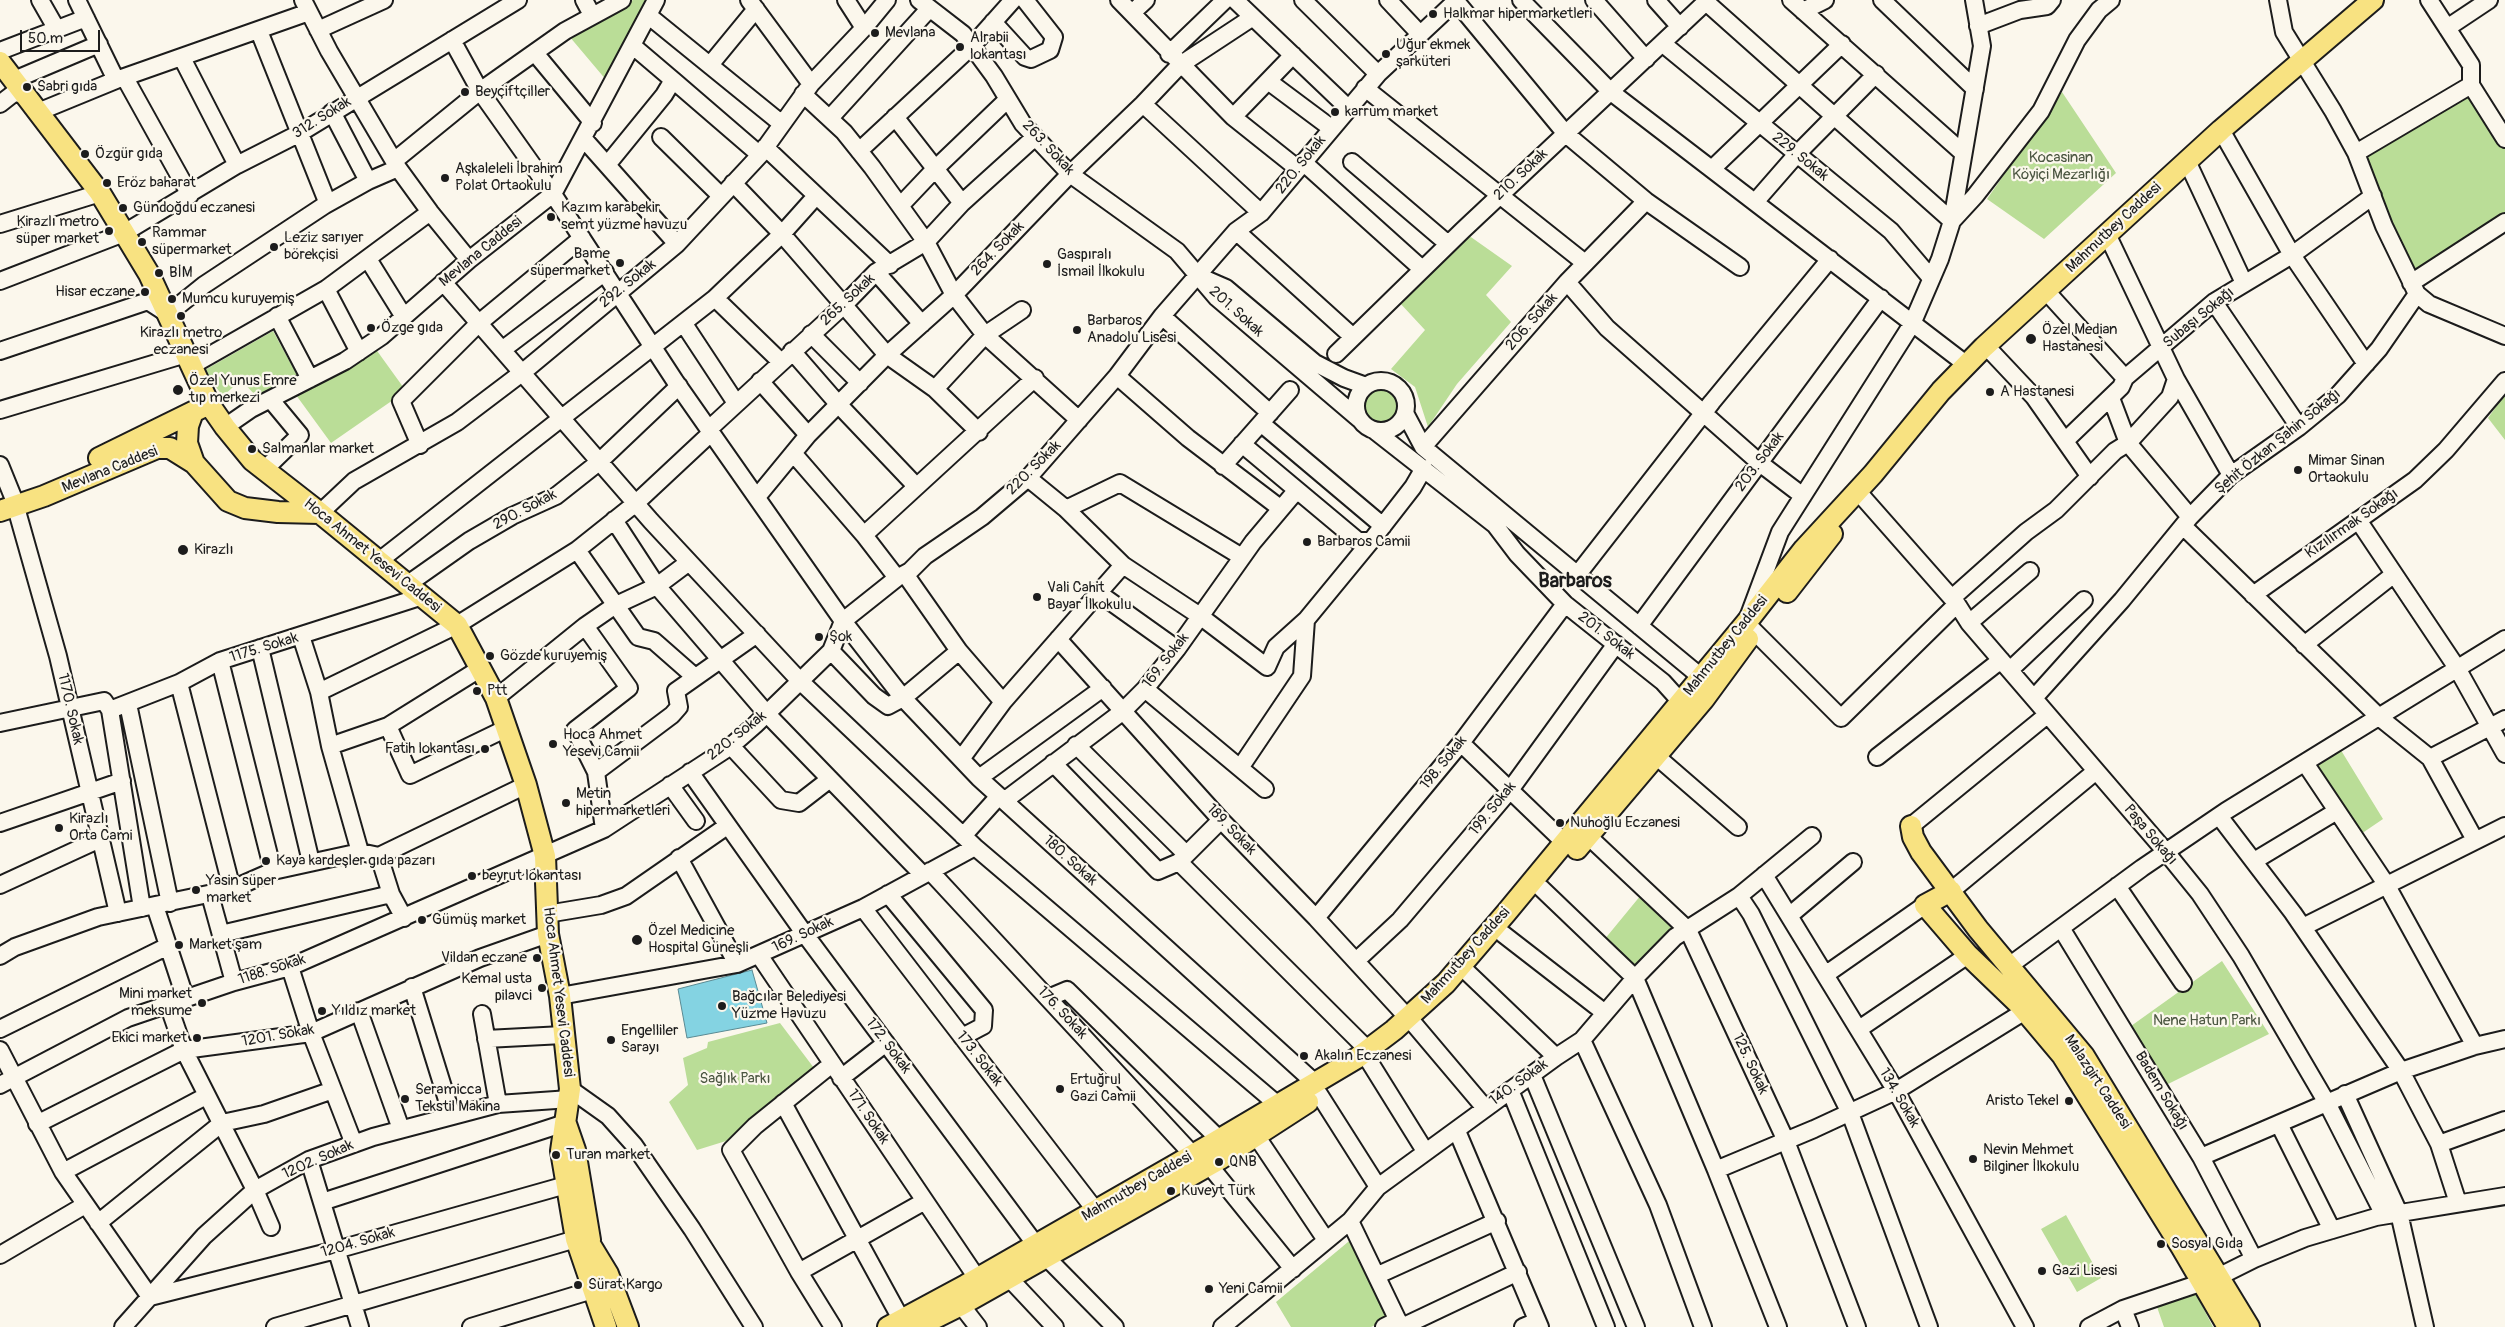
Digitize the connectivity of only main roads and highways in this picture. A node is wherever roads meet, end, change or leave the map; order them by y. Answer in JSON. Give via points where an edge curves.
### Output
{"nodes":[{"id":1,"x":2373,"y":0,"type":"edge"},
{"id":2,"x":0,"y":62,"type":"edge"},
{"id":3,"x":201,"y":408,"type":"junction"},
{"id":4,"x":194,"y":463,"type":"junction"},
{"id":5,"x":1873,"y":474,"type":"junction"},
{"id":6,"x":284,"y":485,"type":"junction"},
{"id":7,"x":7,"y":504,"type":"edge"},
{"id":8,"x":268,"y":511,"type":"junction"},
{"id":9,"x":320,"y":513,"type":"junction"},
{"id":10,"x":1750,"y":628,"type":"junction"},
{"id":11,"x":1650,"y":752,"type":"junction"},
{"id":12,"x":1911,"y":826,"type":"road end"},
{"id":13,"x":1583,"y":832,"type":"junction"},
{"id":14,"x":1951,"y":891,"type":"junction"},
{"id":15,"x":1411,"y":1021,"type":"junction"},
{"id":16,"x":1317,"y":1088,"type":"junction"},
{"id":17,"x":565,"y":1123,"type":"junction"},
{"id":18,"x":1201,"y":1160,"type":"junction"},
{"id":19,"x":582,"y":1247,"type":"junction"},
{"id":20,"x":1041,"y":1251,"type":"junction"},
{"id":21,"x":2211,"y":1280,"type":"junction"},
{"id":22,"x":902,"y":1324,"type":"edge"},
{"id":23,"x":596,"y":1327,"type":"edge"},
{"id":24,"x":606,"y":1327,"type":"edge"},
{"id":25,"x":618,"y":1327,"type":"edge"},
{"id":26,"x":628,"y":1327,"type":"edge"},
{"id":27,"x":2228,"y":1327,"type":"edge"},
{"id":28,"x":2249,"y":1327,"type":"edge"}],
"edges":[{"from":1,"to":5,"type":"main road","name":"Mahmutbey Caddesi","via":[[2221,130],[1986,346],[1941,391]]},
{"from":2,"to":3,"type":"main road","name":"Hoca Ahmet Yesevi Caddesi","via":[[100,193],[150,274],[189,360]]},
{"from":3,"to":4,"type":"main road","via":[[188,426],[187,444]]},
{"from":3,"to":6,"type":"main road","name":"Hoca Ahmet Yesevi Caddesi","via":[[225,427],[252,460]]},
{"from":3,"to":7,"type":"main road","name":"Mevlana Caddesi"},
{"from":4,"to":7,"type":"main road","name":"Mevlana Caddesi","via":[[170,448],[157,448]]},
{"from":4,"to":8,"type":"main road","name":"Mevlana Caddesi","via":[[228,501],[245,508]]},
{"from":5,"to":10,"type":"main road","name":"Mahmutbey Caddesi","via":[[1804,549]]},
{"from":5,"to":10,"type":"main road","name":"Mahmutbey Caddesi","via":[[1816,557]]},
{"from":6,"to":8,"type":"main road","via":[[286,493],[279,505]]},
{"from":6,"to":9,"type":"main road","name":"Hoca Ahmet Yesevi Caddesi"},
{"from":8,"to":9,"type":"main road","name":"Mevlana Caddesi"},
{"from":9,"to":17,"type":"main road","name":"Hoca Ahmet Yesevi Caddesi","via":[[457,625],[496,698],[526,784],[545,856],[548,934],[560,996],[570,1094]]},
{"from":10,"to":11,"type":"main road","name":"Mahmutbey Caddesi","via":[[1712,688]]},
{"from":10,"to":11,"type":"main road","name":"Mahmutbey Caddesi","via":[[1701,677]]},
{"from":11,"to":13,"type":"main road","name":"Mahmutbey Caddesi"},
{"from":12,"to":14,"type":"main road","name":"Malazgirt Caddesi","via":[[1921,852]]},
{"from":13,"to":15,"type":"main road","name":"Mahmutbey Caddesi","via":[[1503,934],[1467,972]]},
{"from":13,"to":15,"type":"main road","name":"Mahmutbey Caddesi","via":[[1564,842]]},
{"from":14,"to":21,"type":"main road","name":"Malazgirt Caddesi","via":[[2084,1056]]},
{"from":14,"to":21,"type":"main road","name":"Malazgirt Caddesi","via":[[1925,905],[2062,1055]]},
{"from":15,"to":16,"type":"main road","name":"Mahmutbey Caddesi","via":[[1368,1055]]},
{"from":16,"to":18,"type":"main road","name":"Mahmutbey Caddesi","via":[[1278,1105],[1220,1140]]},
{"from":16,"to":18,"type":"main road","name":"Mahmutbey Caddesi","via":[[1257,1137]]},
{"from":17,"to":19,"type":"main road","via":[[575,1150]]},
{"from":17,"to":19,"type":"main road","name":"Hoca Ahmet Yesevi Caddesi","via":[[561,1151]]},
{"from":18,"to":20,"type":"main road","name":"Mahmutbey Caddesi"},
{"from":18,"to":20,"type":"main road","name":"Mahmutbey Caddesi","via":[[1096,1211]]},
{"from":19,"to":23,"type":"main road","via":[[586,1292]]},
{"from":19,"to":24,"type":"main road"},
{"from":19,"to":25,"type":"main road"},
{"from":19,"to":26,"type":"main road","via":[[608,1274]]},
{"from":20,"to":22,"type":"main road","name":"Mahmutbey Caddesi","via":[[977,1278]]},
{"from":20,"to":22,"type":"main road","name":"Mahmutbey Caddesi","via":[[1009,1278],[960,1305]]},
{"from":21,"to":27,"type":"main road","name":"Malazgirt Caddesi"},
{"from":21,"to":28,"type":"main road","name":"Malazgirt Caddesi"}]}
